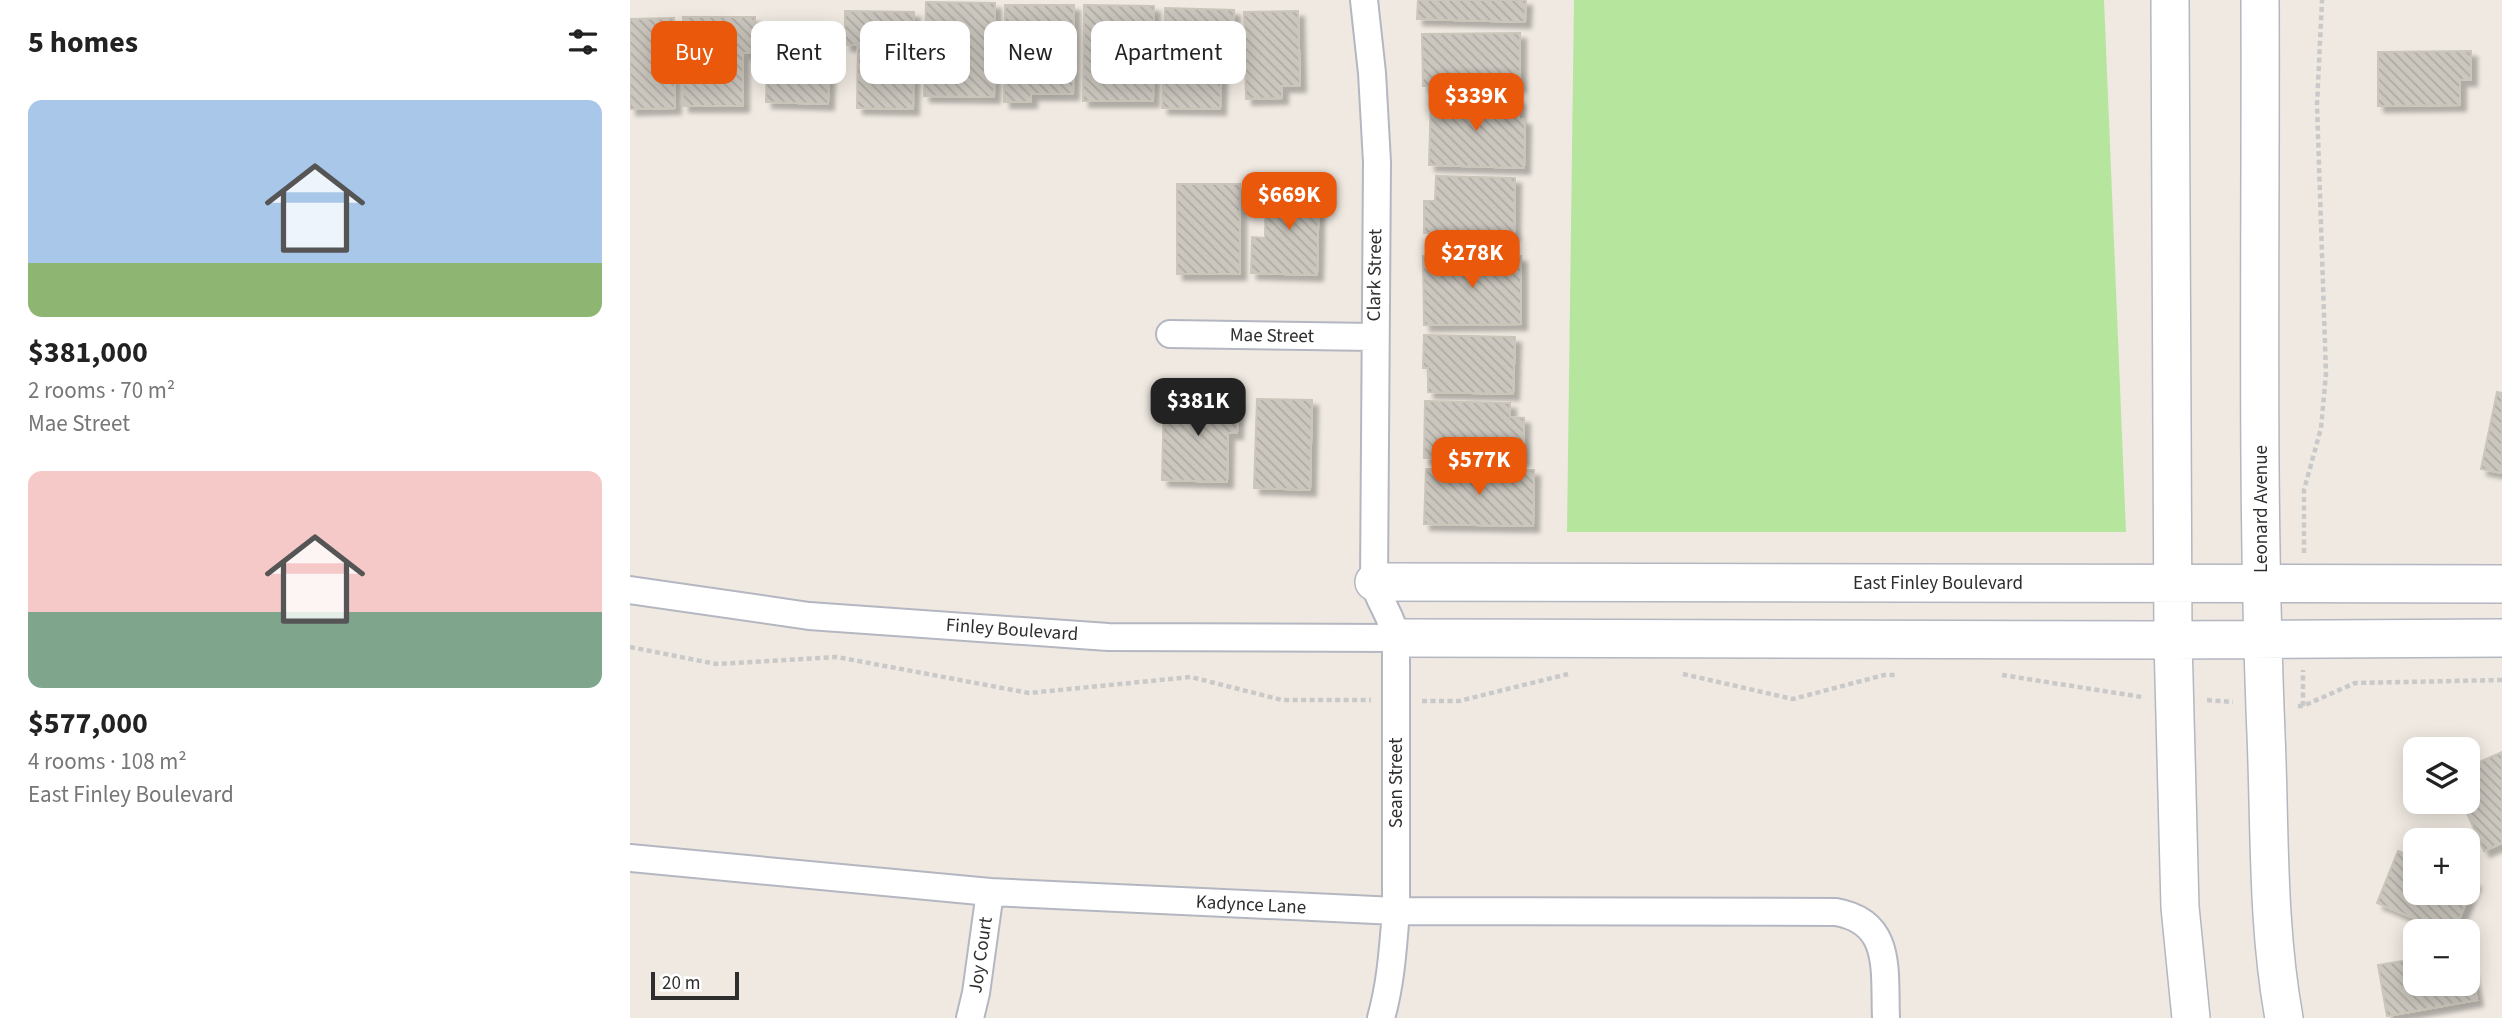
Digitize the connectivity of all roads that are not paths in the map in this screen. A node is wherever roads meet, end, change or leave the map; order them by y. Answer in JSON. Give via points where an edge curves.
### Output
{"nodes":[{"id":1,"x":1364,"y":0,"type":"edge"},
{"id":2,"x":2170,"y":0,"type":"edge"},
{"id":3,"x":2260,"y":0,"type":"edge"},
{"id":4,"x":1170,"y":334,"type":"dead end"},
{"id":5,"x":1374,"y":337,"type":"junction"},
{"id":6,"x":1374,"y":566,"type":"junction"},
{"id":7,"x":2173,"y":583,"type":"junction"},
{"id":8,"x":2262,"y":583,"type":"junction"},
{"id":9,"x":2502,"y":584,"type":"edge"},
{"id":10,"x":630,"y":590,"type":"edge"},
{"id":11,"x":1396,"y":638,"type":"junction"},
{"id":12,"x":2502,"y":638,"type":"edge"},
{"id":13,"x":2262,"y":639,"type":"junction"},
{"id":14,"x":2173,"y":640,"type":"junction"},
{"id":15,"x":630,"y":859,"type":"edge"},
{"id":16,"x":990,"y":892,"type":"junction"},
{"id":17,"x":1396,"y":911,"type":"junction"},
{"id":18,"x":970,"y":1018,"type":"edge"},
{"id":19,"x":1381,"y":1018,"type":"edge"},
{"id":20,"x":1886,"y":1018,"type":"edge"},
{"id":21,"x":2191,"y":1018,"type":"edge"},
{"id":22,"x":2284,"y":1018,"type":"edge"}],
"edges":[{"from":1,"to":5,"type":"street","name":"Clark Street","via":[[1377,162]]},
{"from":2,"to":7,"type":"street"},
{"from":3,"to":8,"type":"street","name":"Leonard Avenue"},
{"from":4,"to":5,"type":"street","name":"Mae Street"},
{"from":5,"to":6,"type":"street","name":"Clark Street"},
{"from":6,"to":7,"type":"street","name":"East Finley Boulevard"},
{"from":6,"to":11,"type":"street","name":"Sean Street"},
{"from":7,"to":8,"type":"street","name":"East Finley Boulevard"},
{"from":7,"to":14,"type":"street"},
{"from":8,"to":9,"type":"street","name":"East Finley Boulevard"},
{"from":8,"to":13,"type":"street","name":"Leonard Avenue"},
{"from":10,"to":11,"type":"street","name":"Finley Boulevard","via":[[809,616],[1108,637]]},
{"from":11,"to":14,"type":"street"},
{"from":11,"to":17,"type":"street","name":"Sean Street"},
{"from":12,"to":13,"type":"street"},
{"from":13,"to":14,"type":"street"},
{"from":13,"to":22,"type":"street","name":"Leonard Avenue","via":[[2273,909]]},
{"from":14,"to":21,"type":"street","via":[[2180,907]]},
{"from":15,"to":16,"type":"street","name":"Kadynce Lane"},
{"from":16,"to":17,"type":"street","name":"Kadynce Lane"},
{"from":16,"to":18,"type":"street","name":"Joy Court"},
{"from":17,"to":19,"type":"street","name":"Sean Street"},
{"from":17,"to":20,"type":"street","name":"Kadynce Lane","via":[[1836,912],[1855,916],[1870,926],[1879,941]]}]}
